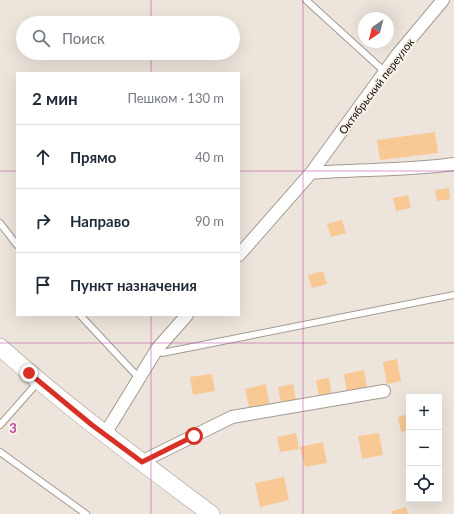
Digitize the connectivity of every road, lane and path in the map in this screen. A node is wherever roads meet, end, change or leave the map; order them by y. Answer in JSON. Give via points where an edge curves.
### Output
{"nodes":[{"id":1,"x":306,"y":0,"type":"edge"},
{"id":2,"x":442,"y":0,"type":"edge"},
{"id":3,"x":385,"y":72,"type":"junction"},
{"id":4,"x":454,"y":164,"type":"edge"},
{"id":5,"x":311,"y":173,"type":"junction"},
{"id":6,"x":0,"y":223,"type":"edge"},
{"id":7,"x":16,"y":243,"type":"edge"},
{"id":8,"x":240,"y":254,"type":"edge"},
{"id":9,"x":454,"y":295,"type":"edge"},
{"id":10,"x":81,"y":316,"type":"edge"},
{"id":11,"x":186,"y":316,"type":"edge"},
{"id":12,"x":0,"y":347,"type":"edge"},
{"id":13,"x":157,"y":349,"type":"junction"},
{"id":14,"x":139,"y":378,"type":"junction"},
{"id":15,"x":39,"y":381,"type":"junction"},
{"id":16,"x":384,"y":391,"type":"dead end"},
{"id":17,"x":0,"y":425,"type":"edge"},
{"id":18,"x":104,"y":434,"type":"junction"},
{"id":19,"x":0,"y":452,"type":"edge"},
{"id":20,"x":142,"y":462,"type":"junction"},
{"id":21,"x":86,"y":514,"type":"edge"},
{"id":22,"x":211,"y":514,"type":"edge"}],
"edges":[{"from":1,"to":3,"type":"lane"},
{"from":2,"to":3,"type":"street","name":"Октябрьский переулок"},
{"from":3,"to":5,"type":"street","name":"Октябрьский переулок"},
{"from":4,"to":5,"type":"street","via":[[412,169]]},
{"from":5,"to":8,"type":"street","name":"Октябрьский переулок"},
{"from":6,"to":7,"type":"lane"},
{"from":9,"to":13,"type":"lane","via":[[162,353]]},
{"from":10,"to":14,"type":"lane"},
{"from":11,"to":13,"type":"street"},
{"from":12,"to":15,"type":"main road"},
{"from":13,"to":14,"type":"street"},
{"from":14,"to":18,"type":"street"},
{"from":15,"to":17,"type":"lane"},
{"from":15,"to":18,"type":"main road"},
{"from":16,"to":20,"type":"street","via":[[232,417]]},
{"from":18,"to":20,"type":"main road"},
{"from":19,"to":21,"type":"lane"},
{"from":20,"to":22,"type":"main road"}]}
